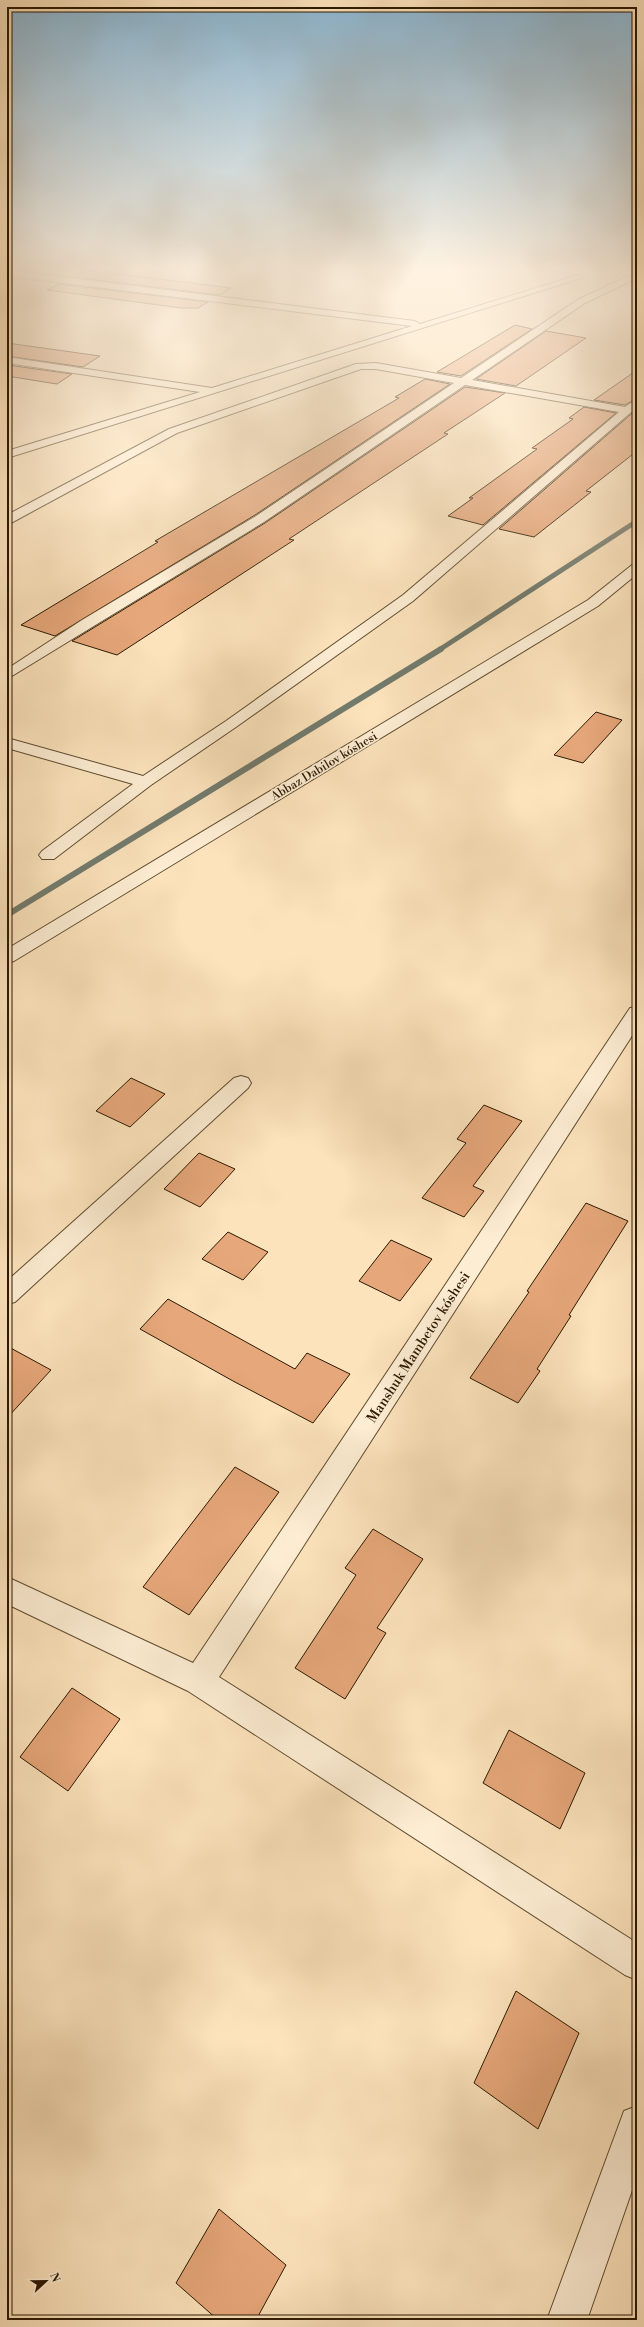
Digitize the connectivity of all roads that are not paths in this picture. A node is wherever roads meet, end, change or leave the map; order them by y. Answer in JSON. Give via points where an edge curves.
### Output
{"nodes":[{"id":1,"x":135,"y":379,"type":"edge"},
{"id":2,"x":250,"y":379,"type":"edge"},
{"id":3,"x":324,"y":379,"type":"edge"},
{"id":4,"x":456,"y":379,"type":"edge"},
{"id":5,"x":465,"y":380,"type":"junction"},
{"id":6,"x":213,"y":390,"type":"junction"},
{"id":7,"x":632,"y":406,"type":"edge"},
{"id":8,"x":7,"y":455,"type":"edge"},
{"id":9,"x":7,"y":520,"type":"edge"},
{"id":10,"x":637,"y":568,"type":"edge"},
{"id":11,"x":7,"y":675,"type":"edge"},
{"id":12,"x":7,"y":743,"type":"edge"},
{"id":13,"x":145,"y":782,"type":"junction"},
{"id":14,"x":48,"y":855,"type":"dead end"},
{"id":15,"x":7,"y":957,"type":"edge"},
{"id":16,"x":637,"y":1014,"type":"edge"},
{"id":17,"x":241,"y":1083,"type":"dead end"},
{"id":18,"x":7,"y":1295,"type":"edge"},
{"id":19,"x":7,"y":1590,"type":"edge"},
{"id":20,"x":199,"y":1681,"type":"junction"},
{"id":21,"x":637,"y":1964,"type":"edge"},
{"id":22,"x":637,"y":2124,"type":"edge"},
{"id":23,"x":567,"y":2320,"type":"edge"}],
"edges":[{"from":1,"to":6,"type":"street"},
{"from":2,"to":6,"type":"street"},
{"from":3,"to":9,"type":"street","via":[[173,431]]},
{"from":4,"to":5,"type":"street"},
{"from":5,"to":7,"type":"street"},
{"from":5,"to":11,"type":"street","via":[[260,520],[87,623]]},
{"from":6,"to":8,"type":"street"},
{"from":7,"to":13,"type":"street","via":[[408,598]]},
{"from":10,"to":15,"type":"street","name":"Abbaz Dabilov kóshesi","via":[[593,604]]},
{"from":12,"to":13,"type":"street"},
{"from":13,"to":14,"type":"street"},
{"from":16,"to":20,"type":"street","name":"Manshuk Mambetov kóshesi"},
{"from":17,"to":18,"type":"street"},
{"from":19,"to":20,"type":"street"},
{"from":20,"to":21,"type":"street"},
{"from":22,"to":23,"type":"street"}]}
